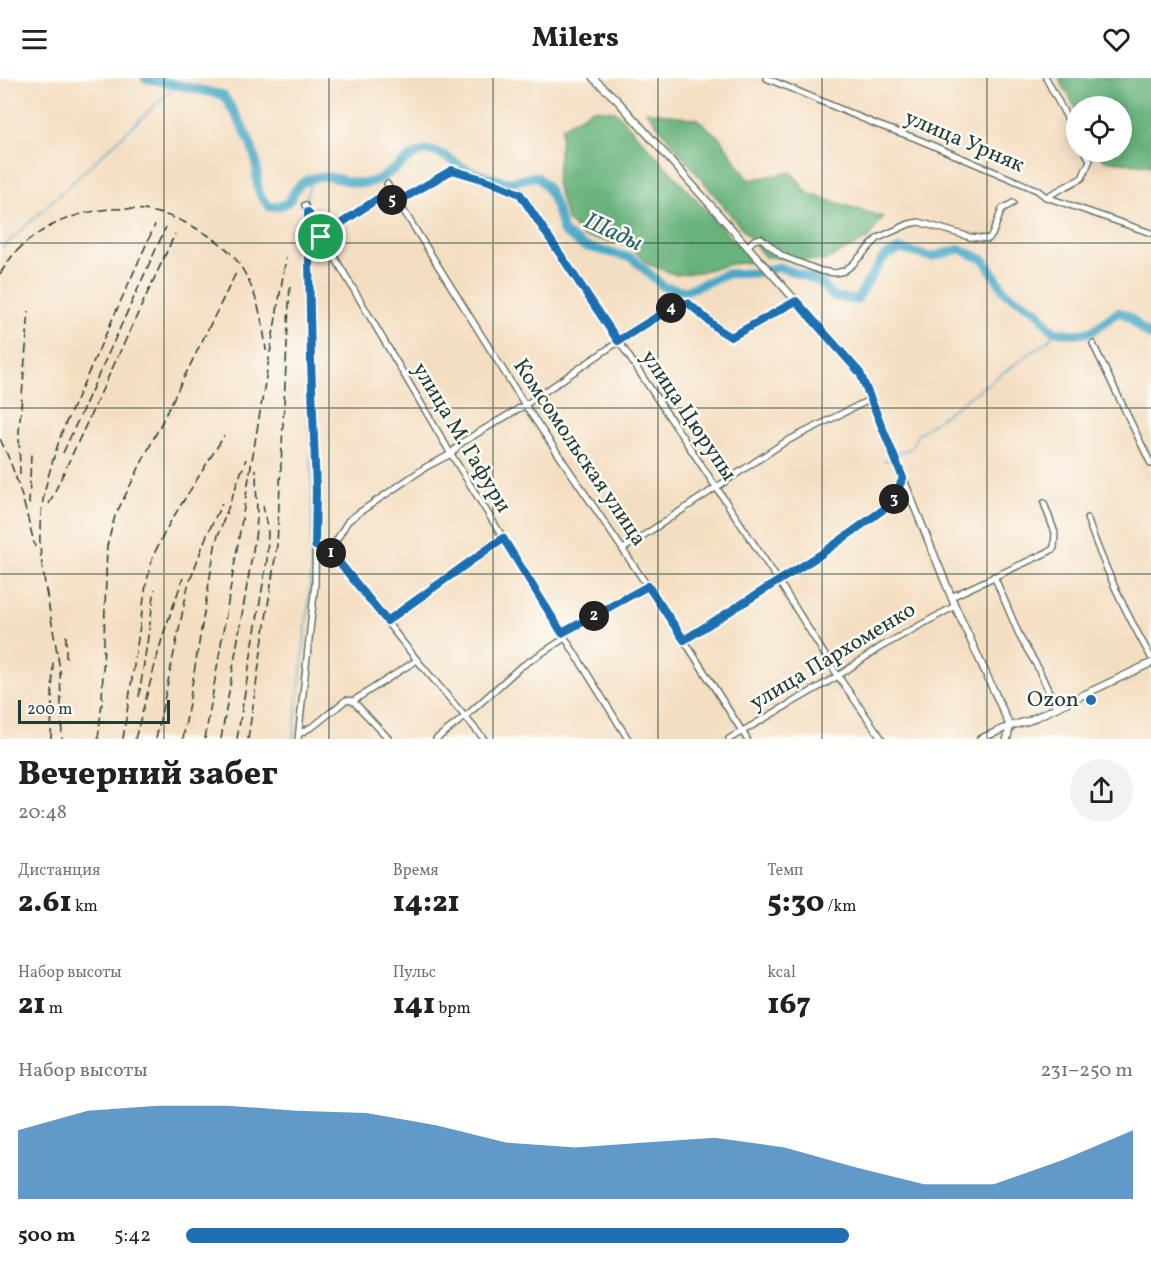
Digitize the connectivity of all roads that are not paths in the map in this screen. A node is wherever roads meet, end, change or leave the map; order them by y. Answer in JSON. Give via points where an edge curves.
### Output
{"nodes":[{"id":1,"x":593,"y":78,"type":"edge"},
{"id":2,"x":766,"y":78,"type":"edge"},
{"id":3,"x":1046,"y":78,"type":"edge"},
{"id":4,"x":1066,"y":116,"type":"edge"},
{"id":5,"x":1089,"y":162,"type":"edge"},
{"id":6,"x":387,"y":184,"type":"dead end"},
{"id":7,"x":1046,"y":196,"type":"junction"},
{"id":8,"x":399,"y":201,"type":"junction"},
{"id":9,"x":1013,"y":203,"type":"dead end"},
{"id":10,"x":305,"y":205,"type":"dead end"},
{"id":11,"x":308,"y":212,"type":"junction"},
{"id":12,"x":1151,"y":233,"type":"edge"},
{"id":13,"x":321,"y":237,"type":"junction"},
{"id":14,"x":747,"y":247,"type":"junction"},
{"id":15,"x":796,"y":301,"type":"junction"},
{"id":16,"x":618,"y":341,"type":"junction"},
{"id":17,"x":1093,"y":344,"type":"dead end"},
{"id":18,"x":871,"y":399,"type":"junction"},
{"id":19,"x":525,"y":405,"type":"junction"},
{"id":20,"x":451,"y":454,"type":"junction"},
{"id":21,"x":1151,"y":464,"type":"edge"},
{"id":22,"x":903,"y":478,"type":"junction"},
{"id":23,"x":716,"y":489,"type":"junction"},
{"id":24,"x":1044,"y":503,"type":"dead end"},
{"id":25,"x":1087,"y":518,"type":"dead end"},
{"id":26,"x":503,"y":538,"type":"junction"},
{"id":27,"x":315,"y":546,"type":"junction"},
{"id":28,"x":623,"y":549,"type":"junction"},
{"id":29,"x":330,"y":551,"type":"junction"},
{"id":30,"x":994,"y":576,"type":"junction"},
{"id":31,"x":778,"y":580,"type":"junction"},
{"id":32,"x":648,"y":586,"type":"junction"},
{"id":33,"x":951,"y":597,"type":"junction"},
{"id":34,"x":955,"y":606,"type":"junction"},
{"id":35,"x":387,"y":621,"type":"junction"},
{"id":36,"x":563,"y":636,"type":"junction"},
{"id":37,"x":684,"y":640,"type":"junction"},
{"id":38,"x":1151,"y":657,"type":"edge"},
{"id":39,"x":417,"y":660,"type":"junction"},
{"id":40,"x":1151,"y":663,"type":"edge"},
{"id":41,"x":838,"y":676,"type":"junction"},
{"id":42,"x":353,"y":701,"type":"junction"},
{"id":43,"x":1056,"y":707,"type":"junction"},
{"id":44,"x":466,"y":716,"type":"junction"},
{"id":45,"x":1010,"y":726,"type":"junction"},
{"id":46,"x":741,"y":731,"type":"junction"},
{"id":47,"x":299,"y":736,"type":"edge"},
{"id":48,"x":389,"y":739,"type":"edge"},
{"id":49,"x":436,"y":739,"type":"edge"},
{"id":50,"x":484,"y":739,"type":"edge"},
{"id":51,"x":628,"y":739,"type":"edge"},
{"id":52,"x":729,"y":739,"type":"edge"},
{"id":53,"x":747,"y":739,"type":"edge"},
{"id":54,"x":882,"y":739,"type":"edge"},
{"id":55,"x":980,"y":739,"type":"edge"},
{"id":56,"x":1007,"y":739,"type":"edge"}],
"edges":[{"from":1,"to":14,"type":"street"},
{"from":2,"to":7,"type":"street","name":"улица Урняк"},
{"from":3,"to":4,"type":"street"},
{"from":5,"to":7,"type":"street","via":[[1082,178]]},
{"from":6,"to":8,"type":"street","name":"Комсомольская улица"},
{"from":7,"to":12,"type":"street","name":"улица Урняк"},
{"from":8,"to":13,"type":"street","via":[[377,199]]},
{"from":8,"to":16,"type":"street","name":"улица Цюрупы","via":[[452,170],[520,194]]},
{"from":8,"to":19,"type":"street","name":"Комсомольская улица"},
{"from":9,"to":14,"type":"street","via":[[1002,209],[988,239],[920,222],[909,224],[878,238],[852,265],[835,273],[821,272],[782,256],[761,238]]},
{"from":10,"to":11,"type":"street","name":"улица М. Гафури"},
{"from":11,"to":13,"type":"street","name":"улица М. Гафури"},
{"from":11,"to":27,"type":"street"},
{"from":13,"to":20,"type":"street","name":"улица М. Гафури"},
{"from":14,"to":15,"type":"street"},
{"from":15,"to":16,"type":"street","via":[[731,337],[688,303],[678,304]]},
{"from":15,"to":18,"type":"street","via":[[860,373]]},
{"from":16,"to":19,"type":"street"},
{"from":16,"to":23,"type":"street","name":"улица Цюрупы"},
{"from":17,"to":21,"type":"street"},
{"from":18,"to":22,"type":"street"},
{"from":18,"to":23,"type":"street","via":[[785,442]]},
{"from":19,"to":20,"type":"street","via":[[460,443]]},
{"from":19,"to":28,"type":"street","name":"Комсомольская улица"},
{"from":20,"to":26,"type":"street","name":"улица М. Гафури"},
{"from":20,"to":29,"type":"street","via":[[360,512],[348,522]]},
{"from":22,"to":31,"type":"street","via":[[891,504]]},
{"from":22,"to":33,"type":"street"},
{"from":23,"to":28,"type":"street"},
{"from":23,"to":31,"type":"street","name":"улица Цюрупы"},
{"from":24,"to":30,"type":"street","via":[[1055,533],[1054,548]]},
{"from":25,"to":38,"type":"street","via":[[1120,601]]},
{"from":26,"to":35,"type":"street"},
{"from":26,"to":36,"type":"street","name":"улица М. Гафури"},
{"from":27,"to":29,"type":"street"},
{"from":27,"to":47,"type":"street","via":[[314,606]]},
{"from":28,"to":32,"type":"street","name":"Комсомольская улица"},
{"from":29,"to":35,"type":"street"},
{"from":30,"to":33,"type":"street"},
{"from":30,"to":43,"type":"street"},
{"from":31,"to":37,"type":"street"},
{"from":31,"to":41,"type":"street","name":"улица Цюрупы"},
{"from":32,"to":36,"type":"street"},
{"from":32,"to":37,"type":"street","name":"Комсомольская улица"},
{"from":33,"to":34,"type":"street"},
{"from":34,"to":41,"type":"street","name":"улица Пархоменко"},
{"from":34,"to":45,"type":"street"},
{"from":35,"to":39,"type":"street"},
{"from":36,"to":44,"type":"street","via":[[519,668]]},
{"from":36,"to":51,"type":"street","name":"улица М. Гафури"},
{"from":37,"to":46,"type":"street","name":"Комсомольская улица"},
{"from":39,"to":42,"type":"street"},
{"from":39,"to":44,"type":"street"},
{"from":40,"to":43,"type":"street"},
{"from":41,"to":46,"type":"street","name":"улица Пархоменко"},
{"from":41,"to":54,"type":"street","name":"улица Цюрупы"},
{"from":42,"to":47,"type":"street","via":[[346,700]]},
{"from":42,"to":48,"type":"street"},
{"from":43,"to":45,"type":"street"},
{"from":44,"to":49,"type":"street"},
{"from":44,"to":50,"type":"street"},
{"from":45,"to":55,"type":"street"},
{"from":45,"to":56,"type":"street"},
{"from":46,"to":52,"type":"street","name":"улица Пархоменко"},
{"from":46,"to":53,"type":"street","name":"Комсомольская улица"}]}
